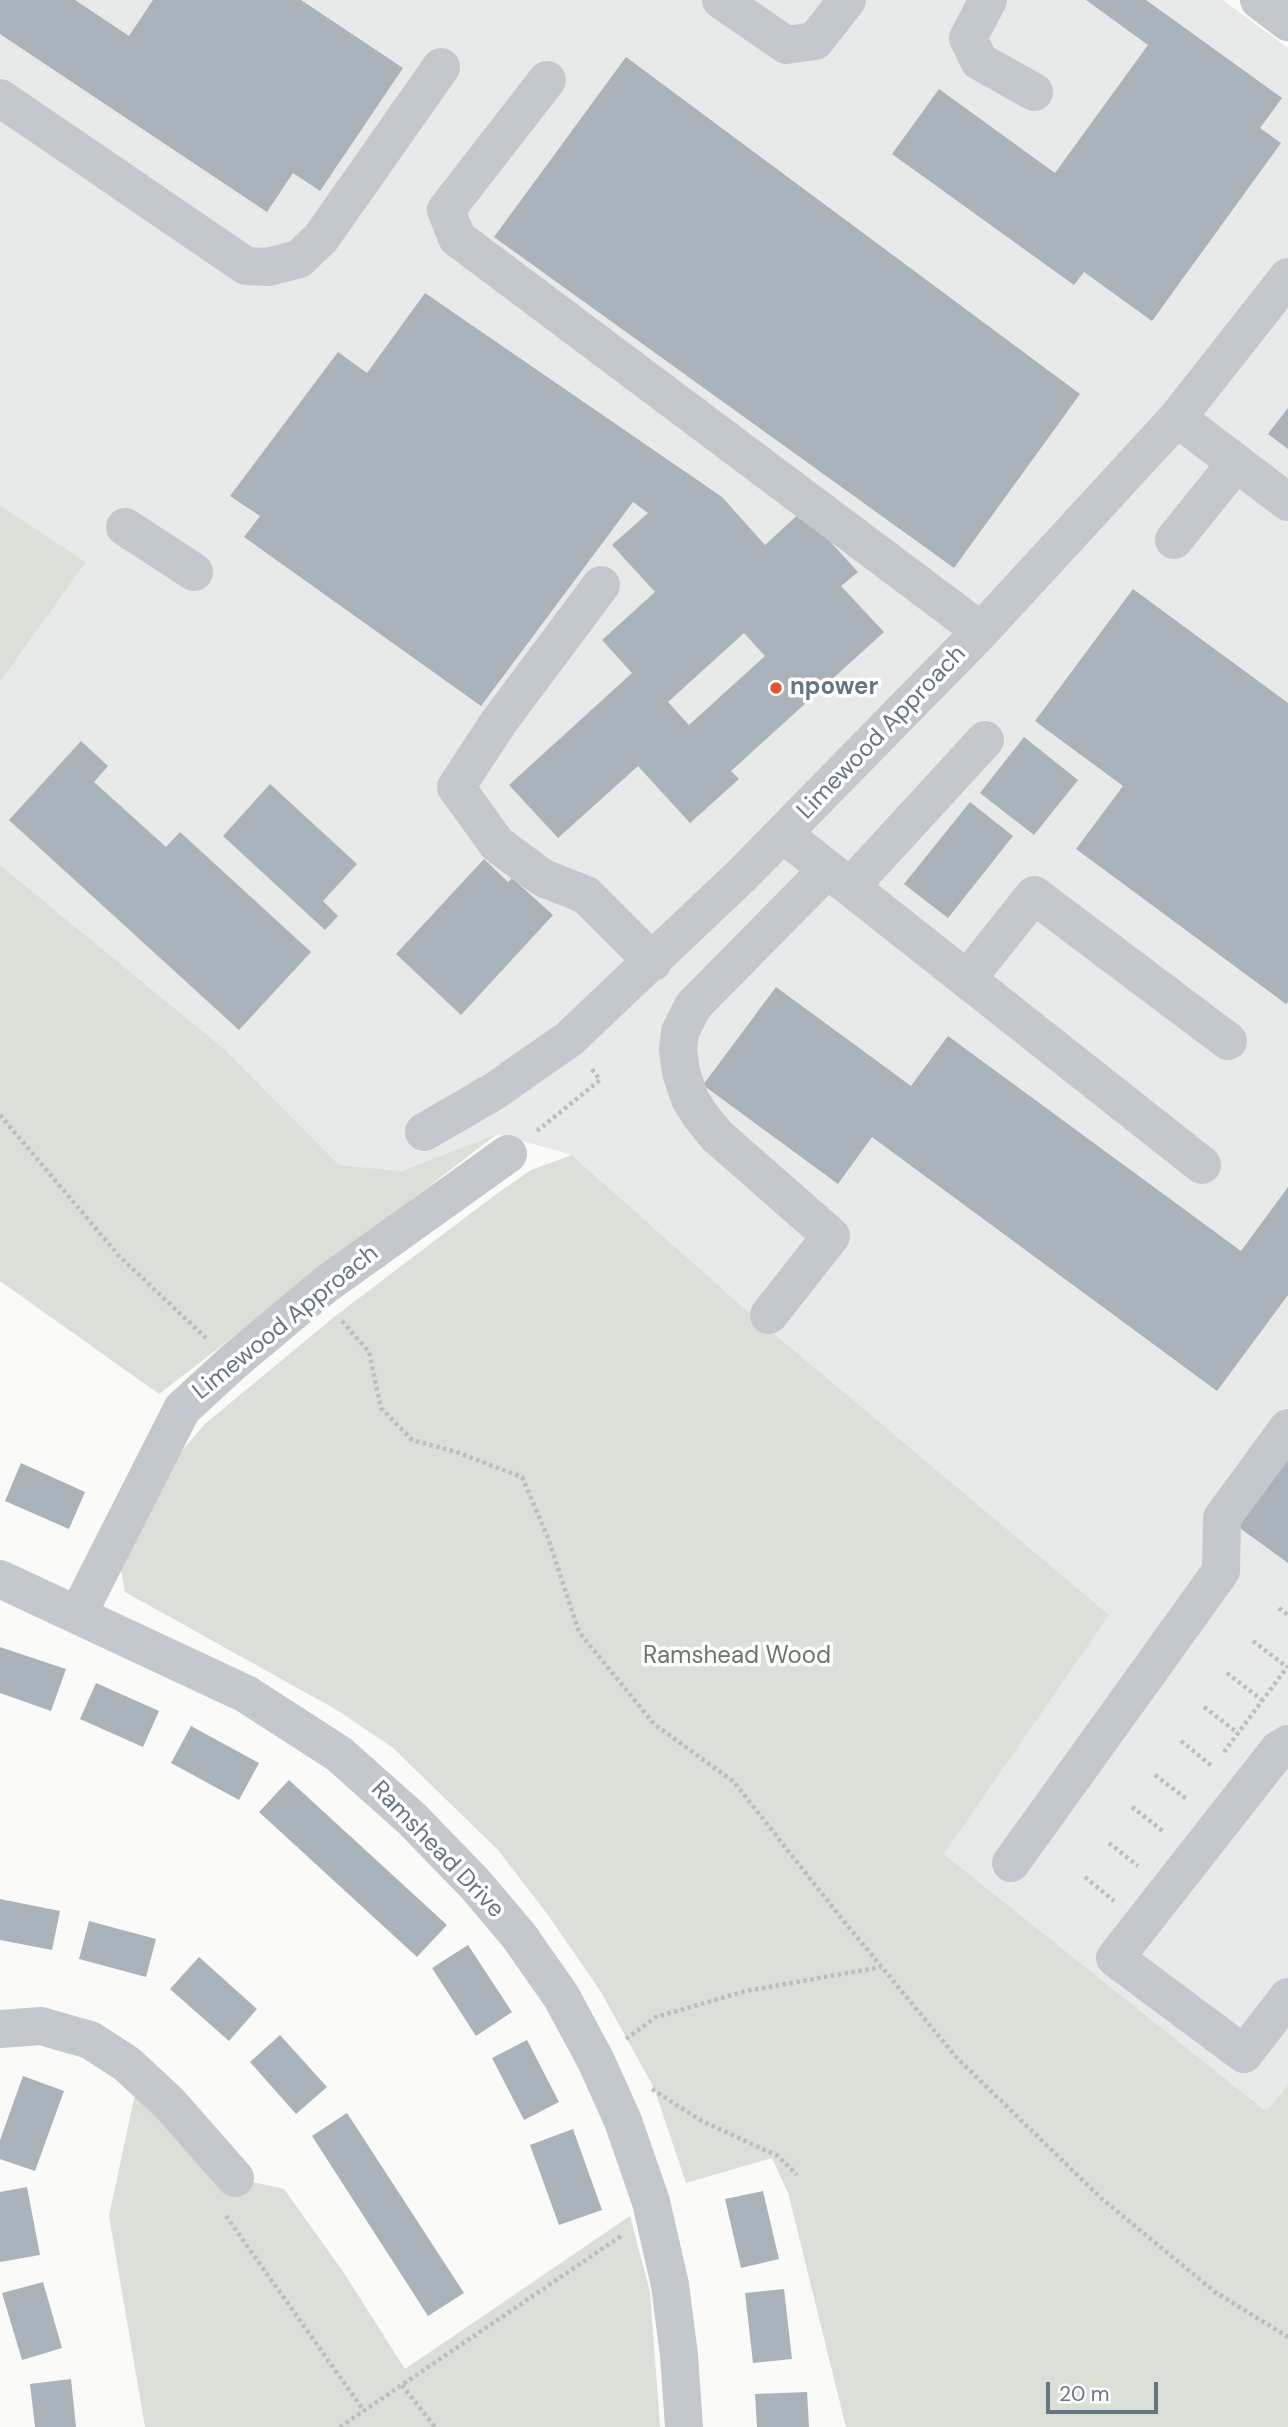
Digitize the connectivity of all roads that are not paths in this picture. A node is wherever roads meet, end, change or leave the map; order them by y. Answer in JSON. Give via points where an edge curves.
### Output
{"nodes":[{"id":1,"x":722,"y":0,"type":"edge"},
{"id":2,"x":847,"y":0,"type":"edge"},
{"id":3,"x":988,"y":0,"type":"edge"},
{"id":4,"x":1259,"y":0,"type":"edge"},
{"id":5,"x":1288,"y":22,"type":"edge"},
{"id":6,"x":441,"y":67,"type":"dead end"},
{"id":7,"x":547,"y":80,"type":"dead end"},
{"id":8,"x":1034,"y":92,"type":"dead end"},
{"id":9,"x":0,"y":98,"type":"edge"},
{"id":10,"x":1285,"y":289,"type":"edge"},
{"id":11,"x":1177,"y":418,"type":"junction"},
{"id":12,"x":1236,"y":463,"type":"junction"},
{"id":13,"x":1288,"y":502,"type":"edge"},
{"id":14,"x":125,"y":527,"type":"dead end"},
{"id":15,"x":1174,"y":540,"type":"dead end"},
{"id":16,"x":194,"y":572,"type":"dead end"},
{"id":17,"x":601,"y":585,"type":"dead end"},
{"id":18,"x":981,"y":631,"type":"junction"},
{"id":19,"x":985,"y":740,"type":"dead end"},
{"id":20,"x":783,"y":834,"type":"junction"},
{"id":21,"x":839,"y":878,"type":"junction"},
{"id":22,"x":653,"y":961,"type":"junction"},
{"id":23,"x":967,"y":979,"type":"junction"},
{"id":24,"x":1228,"y":1041,"type":"dead end"},
{"id":25,"x":424,"y":1132,"type":"dead end"},
{"id":26,"x":508,"y":1154,"type":"road end"},
{"id":27,"x":1202,"y":1165,"type":"dead end"},
{"id":28,"x":769,"y":1315,"type":"dead end"},
{"id":29,"x":1288,"y":1428,"type":"edge"},
{"id":30,"x":0,"y":1579,"type":"edge"},
{"id":31,"x":78,"y":1614,"type":"junction"},
{"id":32,"x":1288,"y":1744,"type":"edge"},
{"id":33,"x":1011,"y":1863,"type":"dead end"},
{"id":34,"x":1288,"y":1997,"type":"edge"},
{"id":35,"x":0,"y":2029,"type":"edge"},
{"id":36,"x":235,"y":2178,"type":"road end"},
{"id":37,"x":684,"y":2427,"type":"edge"}],
"edges":[{"from":1,"to":2,"type":"street","via":[[786,45],[815,41]]},
{"from":3,"to":8,"type":"street","via":[[968,38],[979,61]]},
{"from":4,"to":5,"type":"street"},
{"from":6,"to":9,"type":"street","via":[[321,238],[299,259],[268,267],[246,267]]},
{"from":7,"to":18,"type":"street","via":[[446,210],[457,238]]},
{"from":10,"to":11,"type":"street","name":"Limewood Approach"},
{"from":11,"to":12,"type":"street"},
{"from":11,"to":18,"type":"street","name":"Limewood Approach"},
{"from":12,"to":13,"type":"street"},
{"from":12,"to":15,"type":"street"},
{"from":14,"to":16,"type":"street"},
{"from":17,"to":22,"type":"street","via":[[456,787],[496,844],[543,878],[586,895]]},
{"from":18,"to":20,"type":"street","name":"Limewood Approach"},
{"from":19,"to":21,"type":"street"},
{"from":20,"to":21,"type":"street"},
{"from":20,"to":22,"type":"street","name":"Limewood Approach"},
{"from":21,"to":23,"type":"street"},
{"from":21,"to":28,"type":"street","via":[[693,1006],[680,1032],[681,1072],[700,1115],[717,1136],[831,1236]]},
{"from":22,"to":25,"type":"street","name":"Limewood Approach","via":[[569,1039],[493,1092]]},
{"from":23,"to":24,"type":"street","via":[[1034,895]]},
{"from":23,"to":27,"type":"street"},
{"from":26,"to":31,"type":"street","name":"Limewood Approach","via":[[316,1293],[182,1409]]},
{"from":29,"to":33,"type":"street","via":[[1222,1518],[1221,1571]]},
{"from":30,"to":31,"type":"street","name":"Ramshead Drive"},
{"from":31,"to":37,"type":"street","name":"Ramshead Drive","via":[[246,1694],[339,1754],[412,1819],[519,1937],[561,1996],[623,2121],[653,2213],[670,2286]]},
{"from":32,"to":34,"type":"street","via":[[1279,1749],[1115,1958],[1244,2054]]},
{"from":35,"to":36,"type":"street","via":[[41,2026],[90,2040],[127,2064],[170,2104]]}]}
